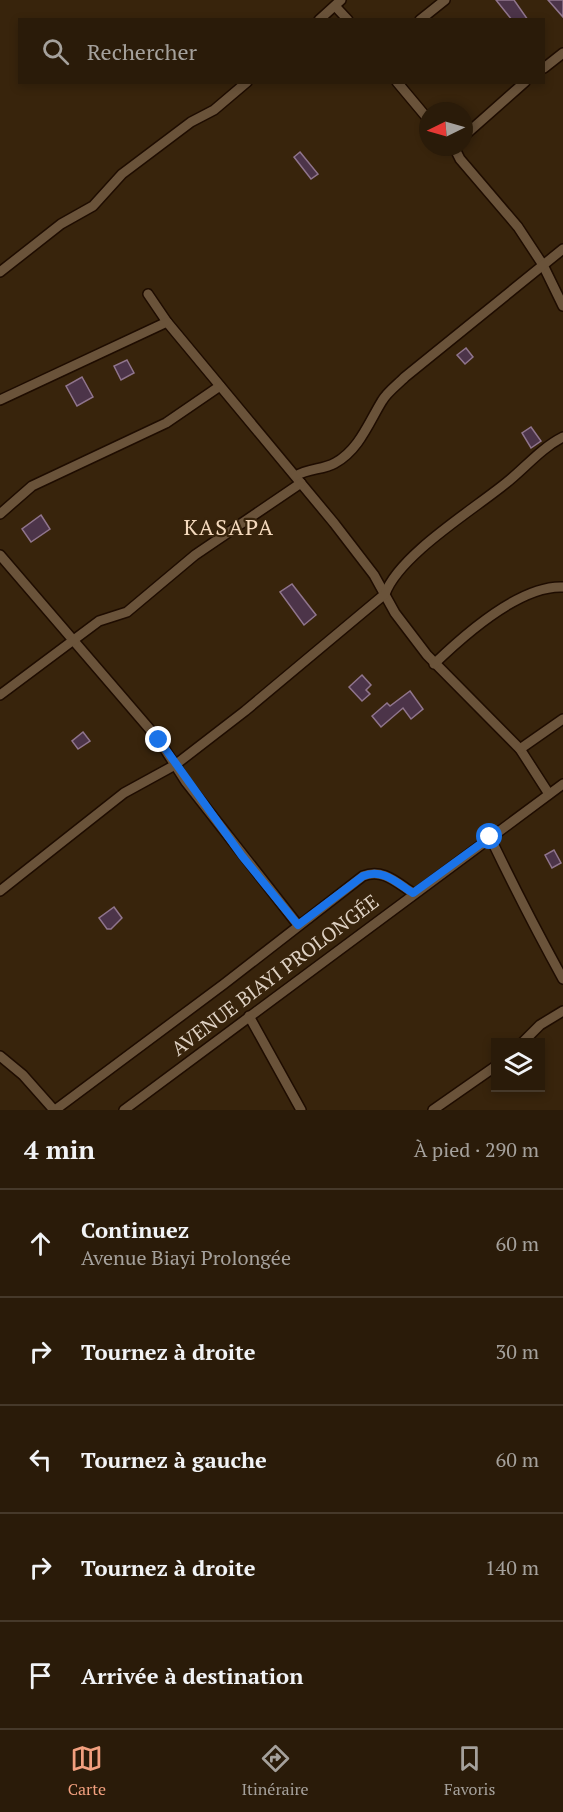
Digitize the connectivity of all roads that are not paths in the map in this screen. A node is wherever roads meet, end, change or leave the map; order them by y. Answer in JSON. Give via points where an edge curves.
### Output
{"nodes":[{"id":1,"x":445,"y":0,"type":"edge"},
{"id":2,"x":338,"y":3,"type":"edge"},
{"id":3,"x":321,"y":18,"type":"edge"},
{"id":4,"x":347,"y":18,"type":"edge"},
{"id":5,"x":422,"y":18,"type":"edge"},
{"id":6,"x":563,"y":53,"type":"edge"},
{"id":7,"x":545,"y":66,"type":"edge"},
{"id":8,"x":245,"y":84,"type":"edge"},
{"id":9,"x":399,"y":84,"type":"edge"},
{"id":10,"x":523,"y":84,"type":"edge"},
{"id":11,"x":419,"y":108,"type":"edge"},
{"id":12,"x":473,"y":128,"type":"edge"},
{"id":13,"x":458,"y":156,"type":"edge"},
{"id":14,"x":563,"y":249,"type":"edge"},
{"id":15,"x":543,"y":265,"type":"junction"},
{"id":16,"x":0,"y":272,"type":"edge"},
{"id":17,"x":148,"y":294,"type":"dead end"},
{"id":18,"x":563,"y":306,"type":"edge"},
{"id":19,"x":167,"y":322,"type":"junction"},
{"id":20,"x":220,"y":386,"type":"junction"},
{"id":21,"x":0,"y":400,"type":"edge"},
{"id":22,"x":563,"y":437,"type":"edge"},
{"id":23,"x":298,"y":480,"type":"junction"},
{"id":24,"x":0,"y":514,"type":"edge"},
{"id":25,"x":0,"y":555,"type":"edge"},
{"id":26,"x":563,"y":587,"type":"edge"},
{"id":27,"x":385,"y":594,"type":"junction"},
{"id":28,"x":74,"y":641,"type":"junction"},
{"id":29,"x":434,"y":663,"type":"junction"},
{"id":30,"x":0,"y":696,"type":"edge"},
{"id":31,"x":563,"y":719,"type":"edge"},
{"id":32,"x":520,"y":749,"type":"junction"},
{"id":33,"x":175,"y":765,"type":"junction"},
{"id":34,"x":563,"y":784,"type":"edge"},
{"id":35,"x":549,"y":794,"type":"junction"},
{"id":36,"x":490,"y":837,"type":"junction"},
{"id":37,"x":0,"y":891,"type":"edge"},
{"id":38,"x":413,"y":893,"type":"junction"},
{"id":39,"x":298,"y":925,"type":"junction"},
{"id":40,"x":563,"y":978,"type":"edge"},
{"id":41,"x":563,"y":1011,"type":"edge"},
{"id":42,"x":249,"y":1016,"type":"junction"},
{"id":43,"x":527,"y":1038,"type":"edge"},
{"id":44,"x":0,"y":1056,"type":"edge"},
{"id":45,"x":491,"y":1069,"type":"edge"},
{"id":46,"x":55,"y":1110,"type":"edge"},
{"id":47,"x":124,"y":1110,"type":"edge"},
{"id":48,"x":301,"y":1110,"type":"edge"},
{"id":49,"x":433,"y":1110,"type":"edge"}],
"edges":[{"from":1,"to":5,"type":"street"},
{"from":2,"to":3,"type":"street"},
{"from":2,"to":4,"type":"street"},
{"from":6,"to":7,"type":"street"},
{"from":8,"to":16,"type":"street","via":[[122,174],[93,206],[61,224]]},
{"from":9,"to":11,"type":"street"},
{"from":10,"to":12,"type":"street"},
{"from":13,"to":15,"type":"street"},
{"from":14,"to":15,"type":"street"},
{"from":15,"to":18,"type":"street"},
{"from":15,"to":23,"type":"street","via":[[383,399],[368,427],[335,464],[304,471]]},
{"from":17,"to":19,"type":"street"},
{"from":19,"to":20,"type":"street"},
{"from":19,"to":21,"type":"street"},
{"from":20,"to":23,"type":"street"},
{"from":20,"to":24,"type":"street","via":[[166,423],[32,486]]},
{"from":22,"to":27,"type":"street","via":[[430,541],[397,573]]},
{"from":23,"to":27,"type":"street"},
{"from":23,"to":28,"type":"street","via":[[195,555],[127,612],[99,621]]},
{"from":25,"to":28,"type":"street"},
{"from":26,"to":29,"type":"street","via":[[547,587],[502,608]]},
{"from":27,"to":29,"type":"street"},
{"from":27,"to":33,"type":"street"},
{"from":28,"to":30,"type":"street"},
{"from":28,"to":33,"type":"street","via":[[159,740]]},
{"from":29,"to":32,"type":"street"},
{"from":31,"to":32,"type":"street"},
{"from":32,"to":35,"type":"street"},
{"from":33,"to":37,"type":"street","via":[[124,793]]},
{"from":33,"to":39,"type":"street"},
{"from":34,"to":35,"type":"street","name":"AVENUE BIAYI PROLONGÉE"},
{"from":35,"to":36,"type":"street","name":"AVENUE BIAYI PROLONGÉE"},
{"from":36,"to":38,"type":"street","name":"AVENUE BIAYI PROLONGÉE"},
{"from":36,"to":40,"type":"street","via":[[531,924]]},
{"from":38,"to":39,"type":"street","via":[[385,875],[372,872]]},
{"from":38,"to":42,"type":"street","name":"AVENUE BIAYI PROLONGÉE"},
{"from":39,"to":46,"type":"street"},
{"from":41,"to":43,"type":"street"},
{"from":42,"to":47,"type":"street","name":"AVENUE BIAYI PROLONGÉE"},
{"from":42,"to":48,"type":"street"},
{"from":44,"to":46,"type":"street"},
{"from":45,"to":49,"type":"street"}]}
